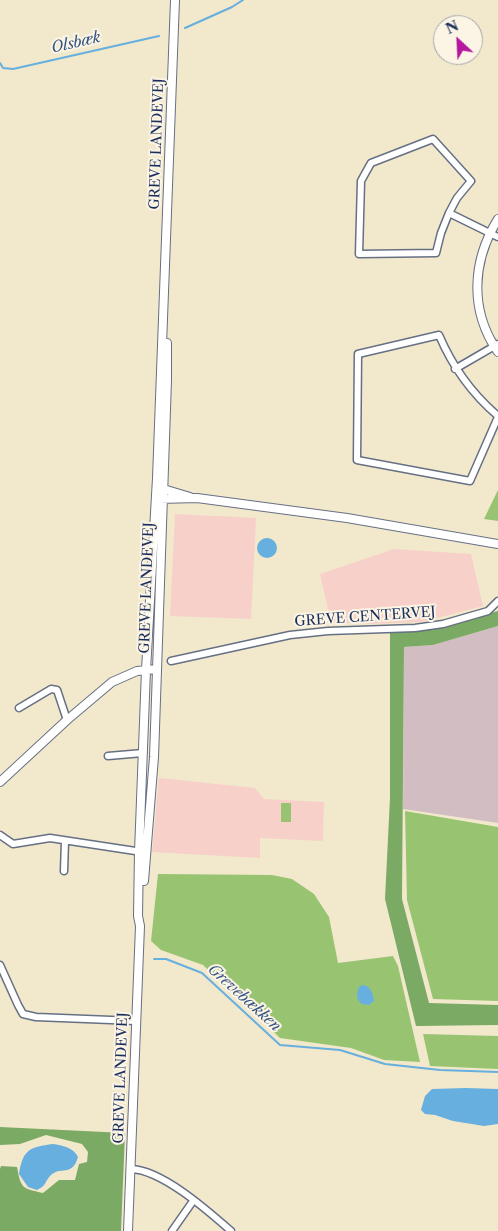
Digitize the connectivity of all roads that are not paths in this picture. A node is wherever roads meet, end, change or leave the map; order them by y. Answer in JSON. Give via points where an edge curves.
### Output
{"nodes":[{"id":1,"x":175,"y":0,"type":"edge"},
{"id":2,"x":449,"y":213,"type":"junction"},
{"id":3,"x":498,"y":219,"type":"edge"},
{"id":4,"x":489,"y":233,"type":"junction"},
{"id":5,"x":498,"y":238,"type":"edge"},
{"id":6,"x":497,"y":347,"type":"edge"},
{"id":7,"x":455,"y":369,"type":"junction"},
{"id":8,"x":498,"y":416,"type":"edge"},
{"id":9,"x":160,"y":488,"type":"junction"},
{"id":10,"x":197,"y":498,"type":"junction"},
{"id":11,"x":159,"y":499,"type":"junction"},
{"id":12,"x":498,"y":544,"type":"edge"},
{"id":13,"x":498,"y":601,"type":"edge"},
{"id":14,"x":172,"y":661,"type":"dead end"},
{"id":15,"x":157,"y":669,"type":"junction"},
{"id":16,"x":146,"y":670,"type":"junction"},
{"id":17,"x":19,"y":708,"type":"dead end"},
{"id":18,"x":67,"y":720,"type":"junction"},
{"id":19,"x":143,"y":754,"type":"junction"},
{"id":20,"x":108,"y":756,"type":"dead end"},
{"id":21,"x":0,"y":782,"type":"edge"},
{"id":22,"x":0,"y":835,"type":"edge"},
{"id":23,"x":65,"y":842,"type":"junction"},
{"id":24,"x":143,"y":852,"type":"junction"},
{"id":25,"x":64,"y":871,"type":"dead end"},
{"id":26,"x":0,"y":965,"type":"edge"},
{"id":27,"x":136,"y":1021,"type":"junction"},
{"id":28,"x":131,"y":1169,"type":"junction"},
{"id":29,"x":193,"y":1201,"type":"junction"},
{"id":30,"x":128,"y":1231,"type":"edge"},
{"id":31,"x":172,"y":1231,"type":"edge"},
{"id":32,"x":231,"y":1231,"type":"edge"}],
"edges":[{"from":1,"to":9,"type":"street","name":"GREVE LANDEVEJ"},
{"from":2,"to":2,"type":"street","via":[[471,181],[433,139],[371,163],[361,181],[359,254],[436,253]]},
{"from":2,"to":4,"type":"street"},
{"from":3,"to":4,"type":"street"},
{"from":4,"to":5,"type":"street"},
{"from":4,"to":6,"type":"street","via":[[482,251],[477,290],[482,319]]},
{"from":6,"to":7,"type":"street"},
{"from":7,"to":8,"type":"street"},
{"from":7,"to":8,"type":"street","via":[[439,335],[358,354],[357,460],[470,481]]},
{"from":9,"to":10,"type":"street"},
{"from":9,"to":11,"type":"street","name":"GREVE LANDEVEJ"},
{"from":10,"to":11,"type":"street"},
{"from":10,"to":12,"type":"street","via":[[347,518]]},
{"from":11,"to":15,"type":"street","name":"GREVE LANDEVEJ"},
{"from":11,"to":16,"type":"street","name":"GREVE LANDEVEJ"},
{"from":13,"to":14,"type":"street","name":"GREVE CENTERVEJ","via":[[488,611],[443,624],[290,635]]},
{"from":15,"to":16,"type":"street"},
{"from":15,"to":24,"type":"street","name":"GREVE LANDEVEJ","via":[[154,757]]},
{"from":16,"to":18,"type":"street","via":[[117,678]]},
{"from":16,"to":19,"type":"street","name":"GREVE LANDEVEJ"},
{"from":17,"to":18,"type":"street","via":[[51,689],[57,690]]},
{"from":18,"to":21,"type":"street"},
{"from":19,"to":20,"type":"street"},
{"from":19,"to":24,"type":"street","name":"GREVE LANDEVEJ"},
{"from":22,"to":23,"type":"street","via":[[13,844],[50,838]]},
{"from":23,"to":24,"type":"street"},
{"from":23,"to":25,"type":"street"},
{"from":24,"to":27,"type":"street","name":"GREVE LANDEVEJ"},
{"from":26,"to":27,"type":"street","via":[[23,1014],[36,1018]]},
{"from":27,"to":28,"type":"street","name":"GREVE LANDEVEJ"},
{"from":28,"to":29,"type":"street","via":[[150,1173]]},
{"from":28,"to":30,"type":"street","name":"GREVE LANDEVEJ"},
{"from":29,"to":31,"type":"street"},
{"from":29,"to":32,"type":"street"}]}
